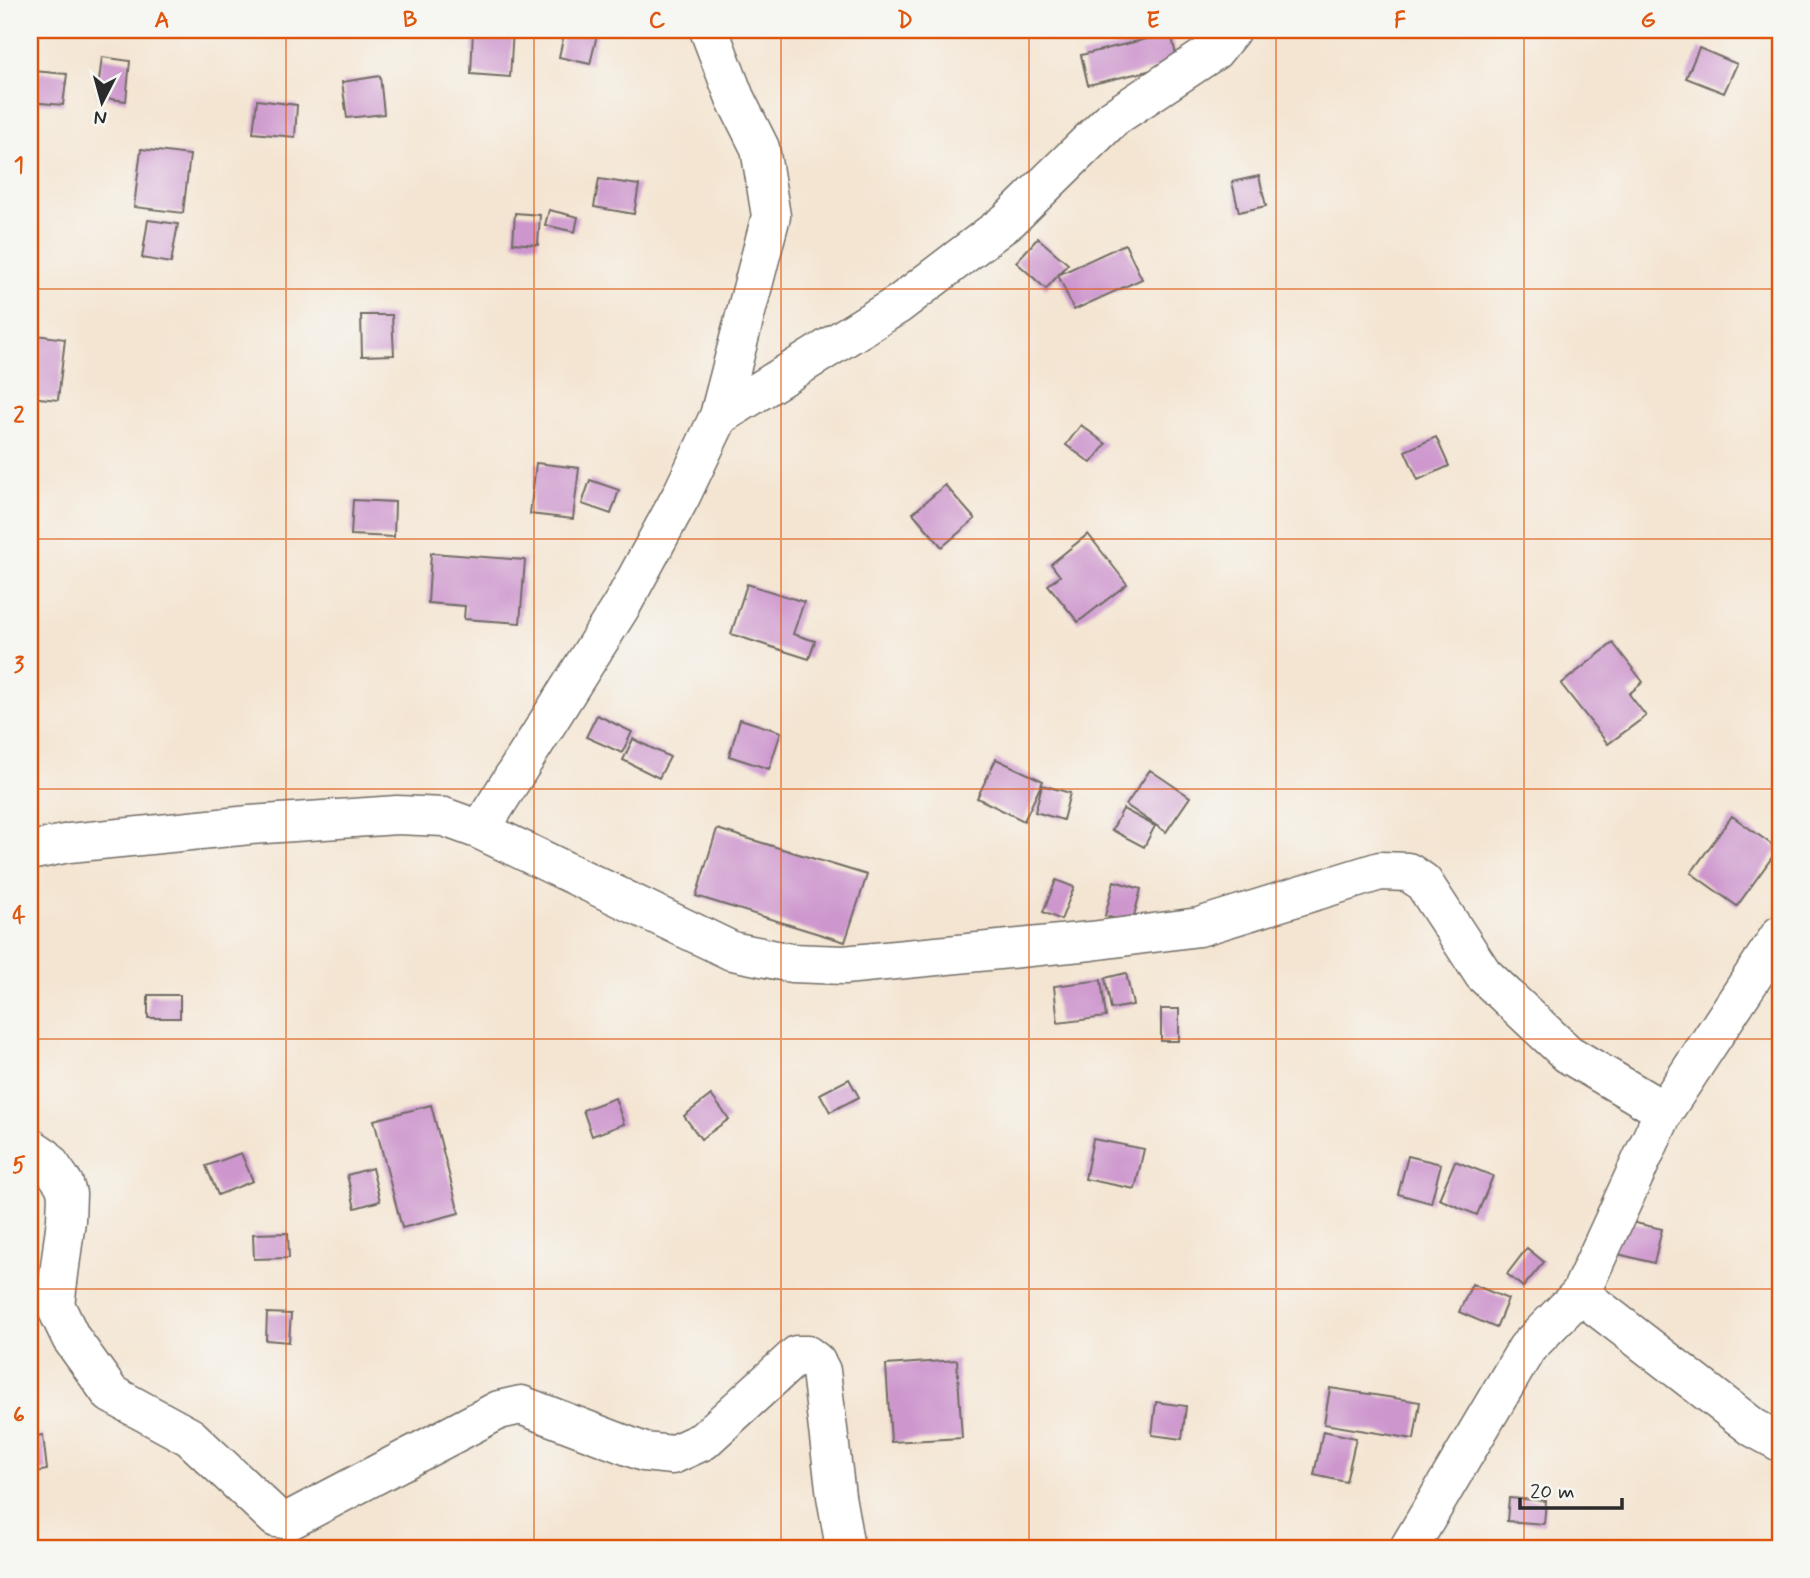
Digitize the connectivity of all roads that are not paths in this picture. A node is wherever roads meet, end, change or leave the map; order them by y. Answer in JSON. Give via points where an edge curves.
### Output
{"nodes":[{"id":1,"x":709,"y":30,"type":"edge"},
{"id":2,"x":1231,"y":30,"type":"edge"},
{"id":3,"x":719,"y":416,"type":"junction"},
{"id":4,"x":480,"y":830,"type":"junction"},
{"id":5,"x":30,"y":851,"type":"edge"},
{"id":6,"x":1780,"y":935,"type":"edge"},
{"id":7,"x":1664,"y":1111,"type":"junction"},
{"id":8,"x":30,"y":1147,"type":"edge"},
{"id":9,"x":1580,"y":1294,"type":"junction"},
{"id":10,"x":1780,"y":1442,"type":"edge"},
{"id":11,"x":845,"y":1548,"type":"edge"},
{"id":12,"x":1409,"y":1548,"type":"edge"}],
"edges":[{"from":1,"to":3,"type":"street","via":[[734,98],[760,148],[771,216]]},
{"from":2,"to":3,"type":"street","via":[[1214,51],[1113,118],[1009,220],[899,304]]},
{"from":3,"to":4,"type":"street","via":[[623,603]]},
{"from":4,"to":5,"type":"street","via":[[444,817],[397,815],[170,833]]},
{"from":4,"to":7,"type":"street","via":[[732,951],[791,963],[844,965],[1199,927],[1380,871],[1408,872],[1423,882],[1483,974],[1568,1054]]},
{"from":6,"to":7,"type":"street"},
{"from":7,"to":9,"type":"street"},
{"from":8,"to":11,"type":"street","via":[[45,1157],[67,1194],[55,1305],[71,1338],[111,1394],[190,1437],[275,1518],[290,1520],[499,1410],[521,1405],[643,1452],[672,1455],[703,1441],[797,1356],[807,1355],[821,1371]]},
{"from":9,"to":10,"type":"street","via":[[1754,1428]]},
{"from":9,"to":12,"type":"street","via":[[1527,1348]]}]}
